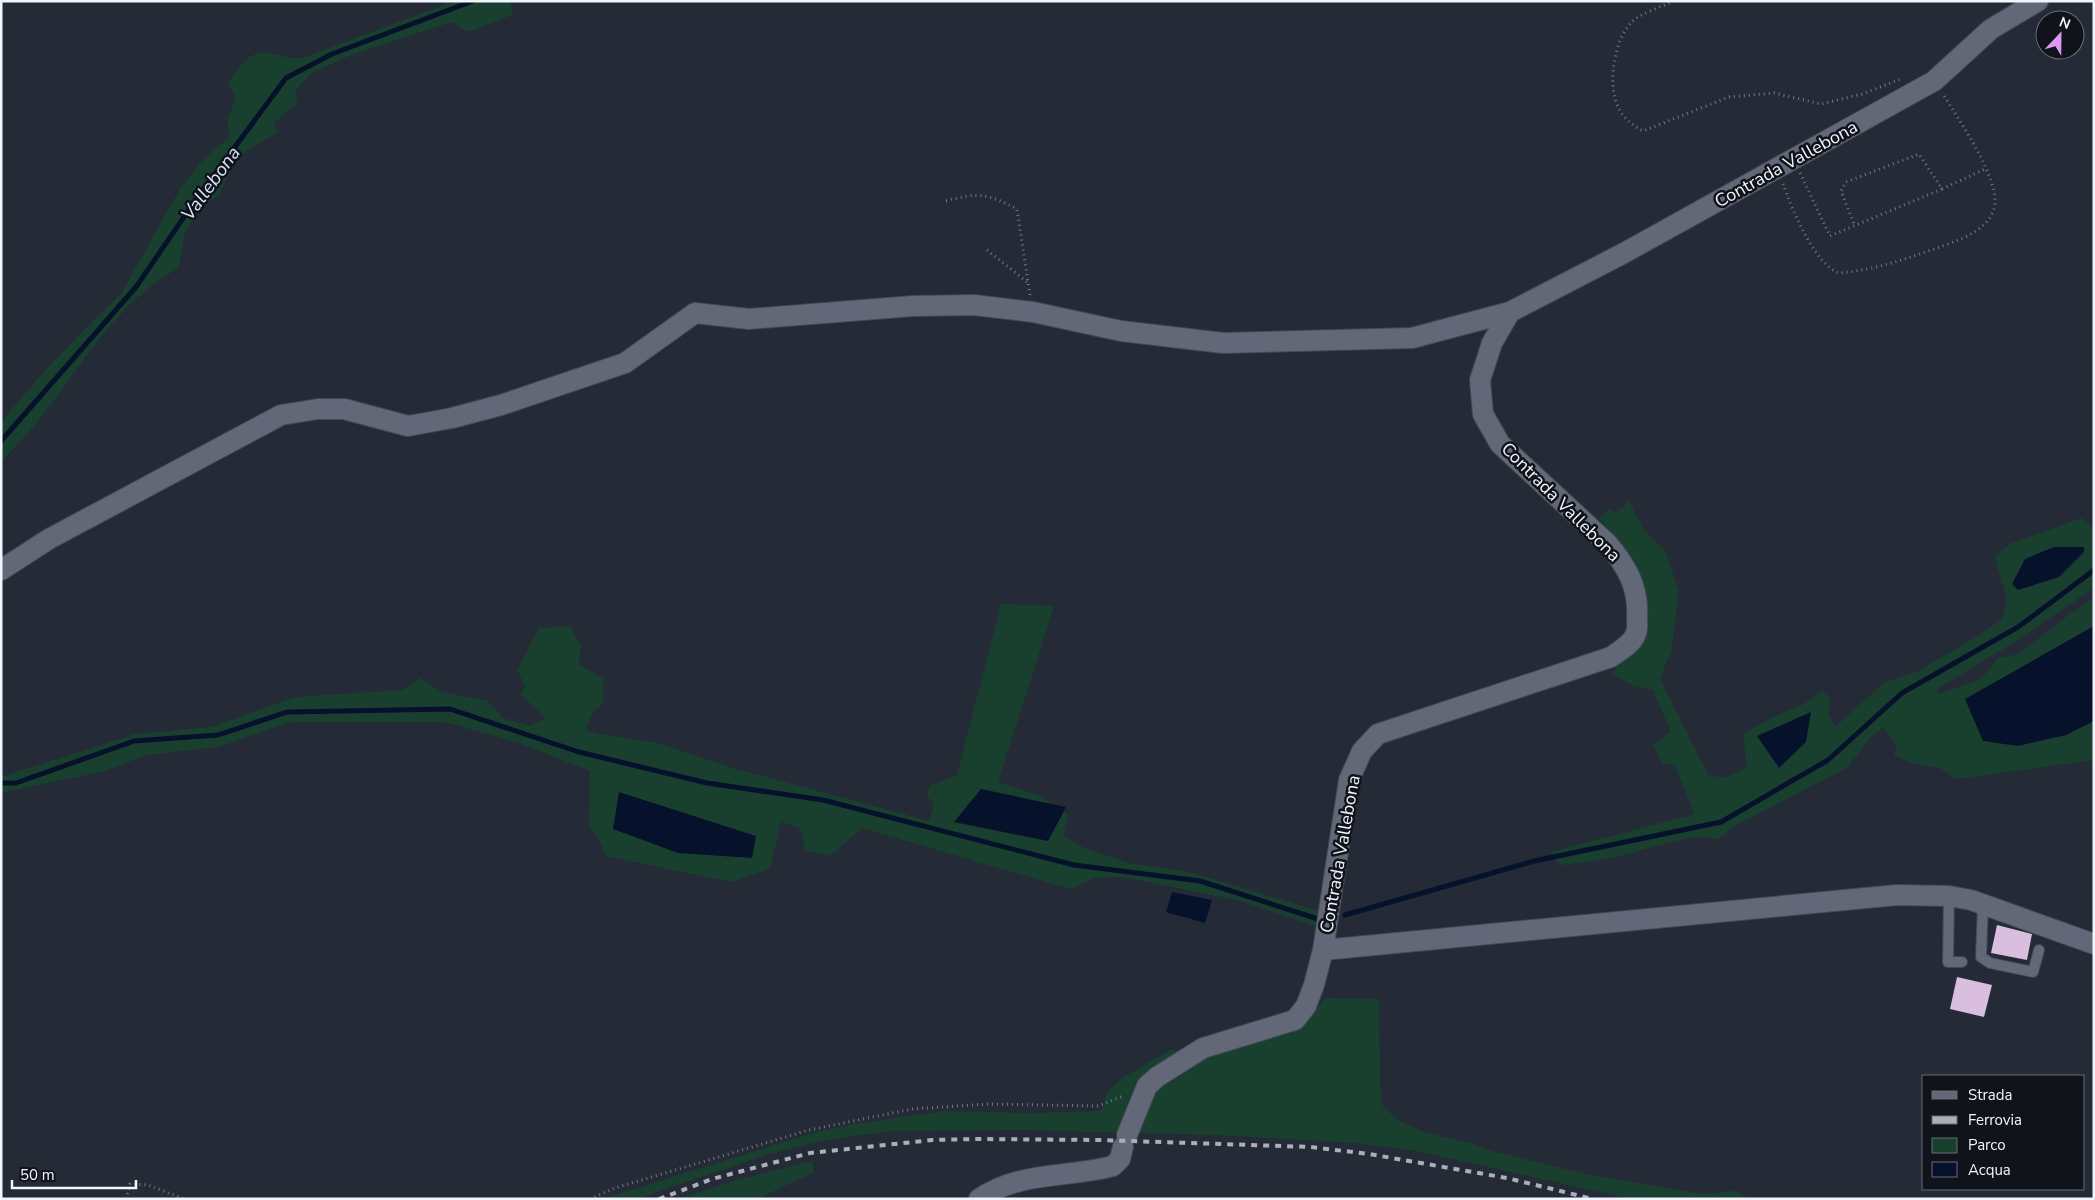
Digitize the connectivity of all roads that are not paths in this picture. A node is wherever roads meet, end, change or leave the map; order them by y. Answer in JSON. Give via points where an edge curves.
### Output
{"nodes":[{"id":1,"x":2038,"y":1,"type":"edge"},
{"id":2,"x":1510,"y":312,"type":"junction"},
{"id":3,"x":1,"y":570,"type":"edge"},
{"id":4,"x":1949,"y":896,"type":"junction"},
{"id":5,"x":1983,"y":904,"type":"junction"},
{"id":6,"x":2094,"y":944,"type":"edge"},
{"id":7,"x":1323,"y":950,"type":"junction"},
{"id":8,"x":2039,"y":950,"type":"dead end"},
{"id":9,"x":1962,"y":962,"type":"dead end"},
{"id":10,"x":979,"y":1199,"type":"edge"}],
"edges":[{"from":1,"to":2,"type":"street","name":"Contrada Vallebona","via":[[1991,29],[1934,81]]},
{"from":2,"to":3,"type":"street","via":[[1412,338],[1223,343],[1121,331],[1033,312],[974,305],[912,306],[749,319],[694,313],[625,363],[452,418],[408,426],[344,409],[281,415],[89,518]]},
{"from":2,"to":7,"type":"street","name":"Contrada Vallebona","via":[[1492,344],[1480,380],[1483,414],[1500,444],[1607,543],[1622,561],[1634,585],[1638,608],[1636,634],[1626,647],[1610,657],[1378,734],[1362,750],[1350,780]]},
{"from":4,"to":5,"type":"street"},
{"from":4,"to":7,"type":"street","via":[[1897,895],[1792,903]]},
{"from":4,"to":9,"type":"lane","via":[[1948,962]]},
{"from":5,"to":6,"type":"street"},
{"from":5,"to":8,"type":"lane","via":[[1981,956],[1990,964],[2033,972]]},
{"from":7,"to":10,"type":"street","name":"Contrada Vallebona","via":[[1306,1006],[1295,1020],[1203,1048],[1147,1086],[1120,1159],[1113,1166],[1037,1176],[988,1192]]}]}
